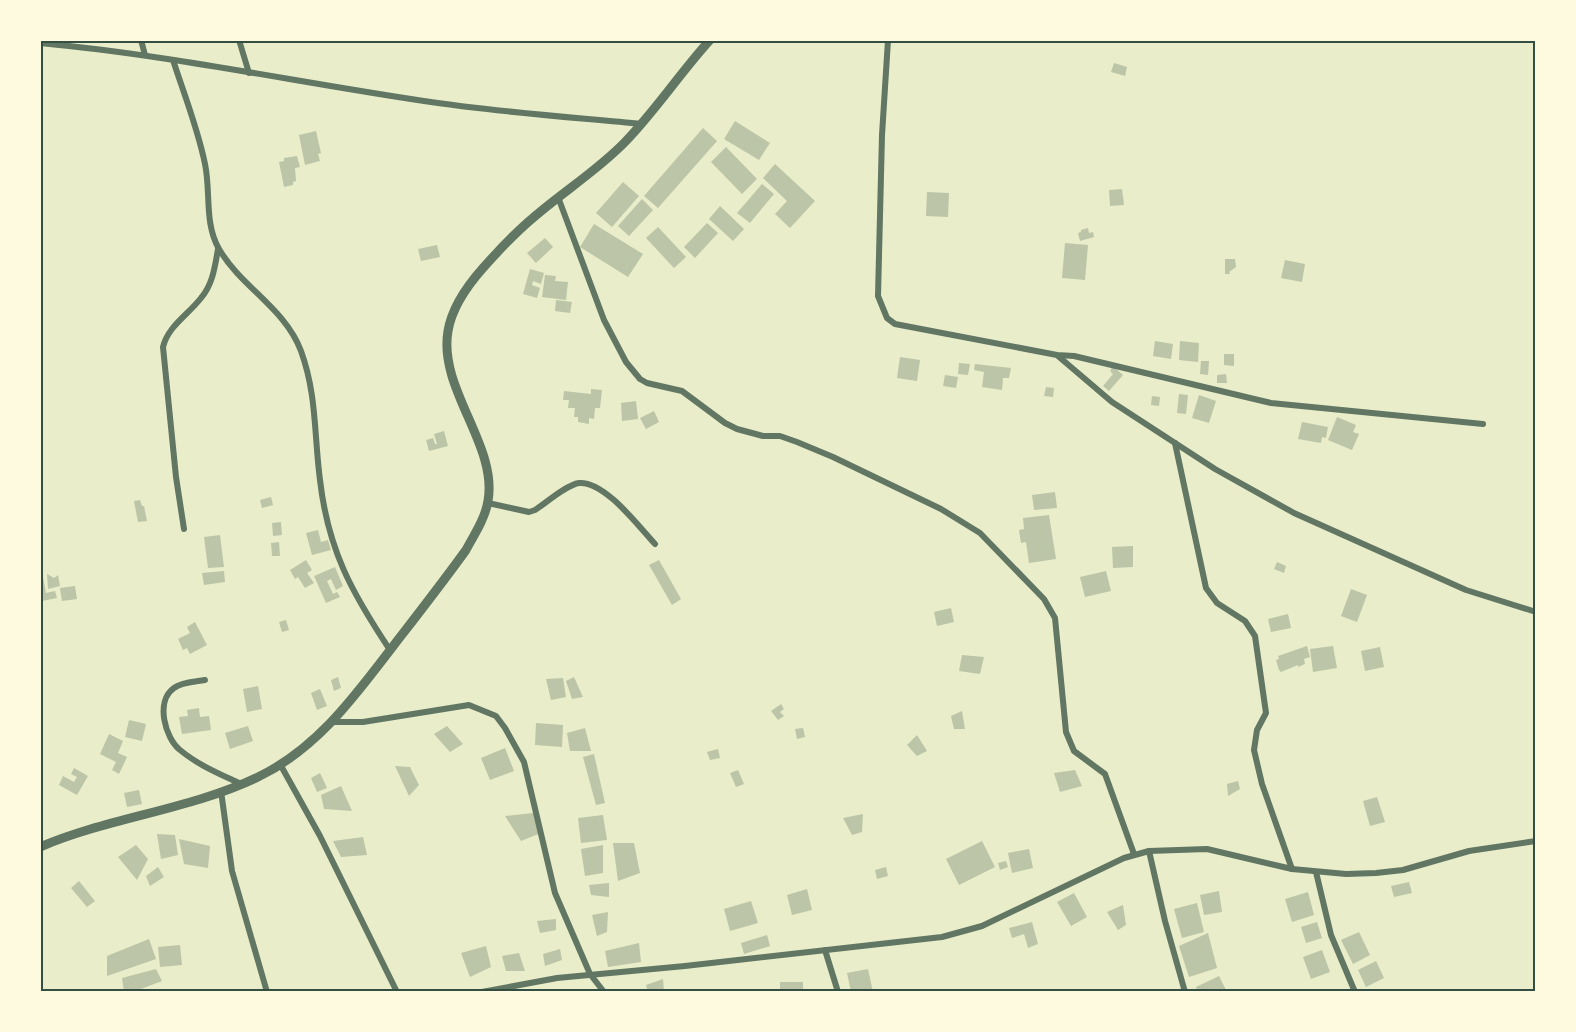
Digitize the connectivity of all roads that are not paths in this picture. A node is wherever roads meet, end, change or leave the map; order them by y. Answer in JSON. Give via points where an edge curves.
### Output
{"nodes":[{"id":1,"x":141,"y":40,"type":"edge"},
{"id":2,"x":240,"y":40,"type":"edge"},
{"id":3,"x":710,"y":40,"type":"edge"},
{"id":4,"x":888,"y":40,"type":"edge"},
{"id":5,"x":40,"y":43,"type":"edge"},
{"id":6,"x":145,"y":55,"type":"junction"},
{"id":7,"x":173,"y":60,"type":"junction"},
{"id":8,"x":249,"y":73,"type":"junction"},
{"id":9,"x":642,"y":124,"type":"junction"},
{"id":10,"x":558,"y":197,"type":"junction"},
{"id":11,"x":218,"y":248,"type":"junction"},
{"id":12,"x":1058,"y":355,"type":"junction"},
{"id":13,"x":1484,"y":424,"type":"dead end"},
{"id":14,"x":1175,"y":443,"type":"junction"},
{"id":15,"x":488,"y":503,"type":"junction"},
{"id":16,"x":184,"y":528,"type":"dead end"},
{"id":17,"x":655,"y":544,"type":"dead end"},
{"id":18,"x":1536,"y":612,"type":"edge"},
{"id":19,"x":390,"y":650,"type":"junction"},
{"id":20,"x":205,"y":680,"type":"dead end"},
{"id":21,"x":332,"y":722,"type":"junction"},
{"id":22,"x":280,"y":764,"type":"junction"},
{"id":23,"x":241,"y":784,"type":"junction"},
{"id":24,"x":221,"y":791,"type":"junction"},
{"id":25,"x":1536,"y":841,"type":"edge"},
{"id":26,"x":40,"y":847,"type":"edge"},
{"id":27,"x":1149,"y":851,"type":"junction"},
{"id":28,"x":1134,"y":854,"type":"junction"},
{"id":29,"x":1292,"y":869,"type":"junction"},
{"id":30,"x":1316,"y":872,"type":"junction"},
{"id":31,"x":825,"y":950,"type":"junction"},
{"id":32,"x":590,"y":974,"type":"junction"},
{"id":33,"x":267,"y":992,"type":"edge"},
{"id":34,"x":397,"y":992,"type":"edge"},
{"id":35,"x":482,"y":992,"type":"edge"},
{"id":36,"x":604,"y":992,"type":"edge"},
{"id":37,"x":838,"y":992,"type":"edge"},
{"id":38,"x":1185,"y":992,"type":"edge"},
{"id":39,"x":1355,"y":992,"type":"edge"}],
"edges":[{"from":1,"to":6,"type":"street"},
{"from":2,"to":8,"type":"street"},
{"from":3,"to":9,"type":"street"},
{"from":4,"to":12,"type":"street","via":[[878,296],[887,318],[895,324]]},
{"from":5,"to":6,"type":"street"},
{"from":6,"to":7,"type":"street"},
{"from":7,"to":8,"type":"street"},
{"from":7,"to":11,"type":"street","via":[[205,164],[209,221]]},
{"from":8,"to":9,"type":"street","via":[[488,110]]},
{"from":9,"to":10,"type":"street","via":[[613,154]]},
{"from":10,"to":15,"type":"street","via":[[519,230],[473,280],[449,324],[448,360],[484,459]]},
{"from":10,"to":28,"type":"street","via":[[604,321],[640,379],[681,391],[737,429],[797,442],[941,509],[980,533],[1044,599],[1055,618],[1068,739],[1074,751],[1105,774]]},
{"from":11,"to":16,"type":"street","via":[[210,283],[170,331],[163,347]]},
{"from":11,"to":19,"type":"street","via":[[280,318],[300,348],[313,393],[320,483],[337,557],[361,606]]},
{"from":12,"to":13,"type":"street","via":[[1271,403]]},
{"from":12,"to":14,"type":"street","via":[[1112,402]]},
{"from":14,"to":18,"type":"street","via":[[1294,513],[1466,590]]},
{"from":14,"to":29,"type":"street","via":[[1206,588],[1217,603],[1245,621],[1255,636],[1266,713],[1257,730],[1254,750]]},
{"from":15,"to":17,"type":"street","via":[[529,512],[569,487],[588,485],[620,506]]},
{"from":15,"to":19,"type":"street","via":[[466,550]]},
{"from":19,"to":21,"type":"street"},
{"from":20,"to":23,"type":"street","via":[[171,690],[163,714],[171,742],[191,758]]},
{"from":21,"to":22,"type":"street"},
{"from":21,"to":32,"type":"street","via":[[363,722],[469,705],[496,716],[524,762],[555,893]]},
{"from":22,"to":23,"type":"street"},
{"from":22,"to":34,"type":"street"},
{"from":23,"to":24,"type":"street"},
{"from":24,"to":26,"type":"street"},
{"from":24,"to":33,"type":"street","via":[[231,871]]},
{"from":25,"to":30,"type":"street","via":[[1469,851],[1403,870]]},
{"from":27,"to":28,"type":"street"},
{"from":27,"to":29,"type":"street","via":[[1207,849]]},
{"from":27,"to":38,"type":"street"},
{"from":28,"to":31,"type":"street","via":[[963,932]]},
{"from":29,"to":30,"type":"street"},
{"from":30,"to":39,"type":"street","via":[[1331,934]]},
{"from":31,"to":32,"type":"street"},
{"from":31,"to":37,"type":"street"},
{"from":32,"to":35,"type":"street"},
{"from":32,"to":36,"type":"street"}]}
